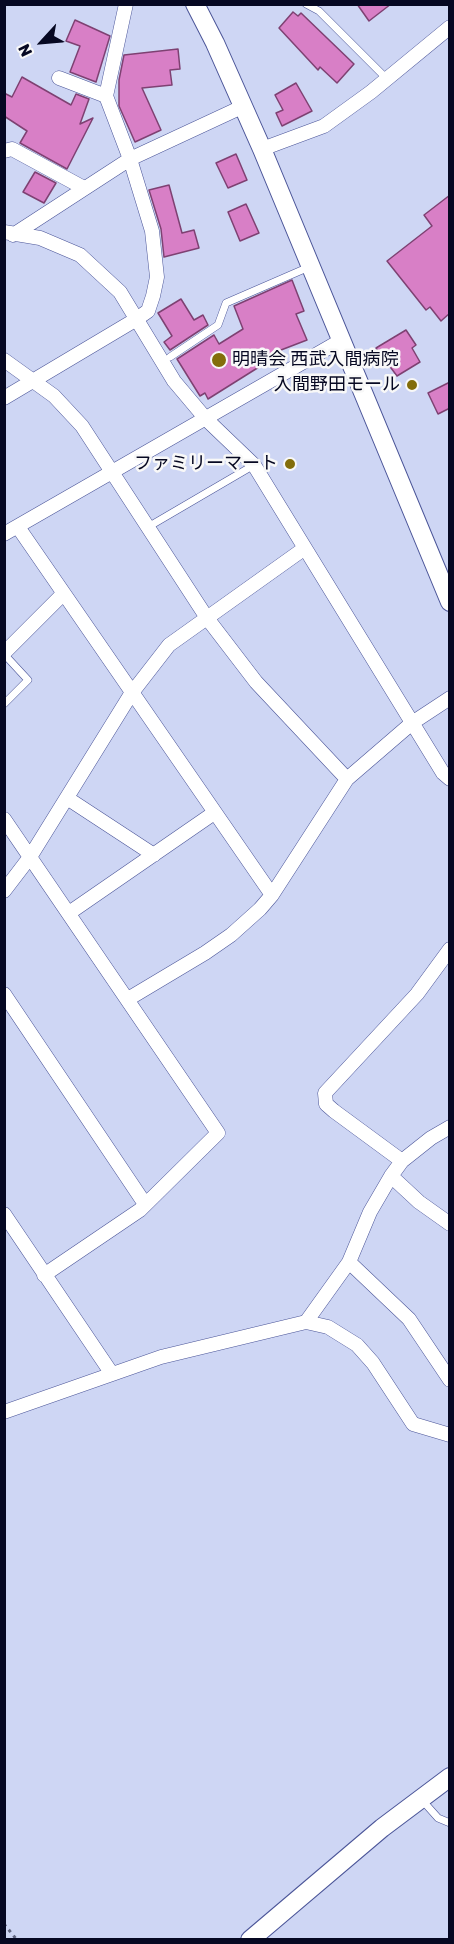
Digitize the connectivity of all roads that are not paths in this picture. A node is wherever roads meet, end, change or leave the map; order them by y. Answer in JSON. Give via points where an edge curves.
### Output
{"nodes":[{"id":1,"x":126,"y":4,"type":"edge"},
{"id":2,"x":195,"y":4,"type":"edge"},
{"id":3,"x":306,"y":4,"type":"edge"},
{"id":4,"x":450,"y":27,"type":"edge"},
{"id":5,"x":59,"y":78,"type":"dead end"},
{"id":6,"x":387,"y":79,"type":"junction"},
{"id":7,"x":106,"y":96,"type":"junction"},
{"id":8,"x":244,"y":106,"type":"junction"},
{"id":9,"x":262,"y":149,"type":"junction"},
{"id":10,"x":4,"y":151,"type":"edge"},
{"id":11,"x":130,"y":159,"type":"junction"},
{"id":12,"x":84,"y":188,"type":"junction"},
{"id":13,"x":8,"y":235,"type":"edge"},
{"id":14,"x":310,"y":267,"type":"junction"},
{"id":15,"x":135,"y":320,"type":"junction"},
{"id":16,"x":340,"y":341,"type":"junction"},
{"id":17,"x":170,"y":357,"type":"dead end"},
{"id":18,"x":4,"y":360,"type":"edge"},
{"id":19,"x":33,"y":380,"type":"junction"},
{"id":20,"x":4,"y":398,"type":"edge"},
{"id":21,"x":206,"y":419,"type":"junction"},
{"id":22,"x":254,"y":465,"type":"junction"},
{"id":23,"x":113,"y":473,"type":"junction"},
{"id":24,"x":18,"y":526,"type":"junction"},
{"id":25,"x":148,"y":527,"type":"junction"},
{"id":26,"x":4,"y":534,"type":"edge"},
{"id":27,"x":305,"y":548,"type":"junction"},
{"id":28,"x":63,"y":594,"type":"junction"},
{"id":29,"x":449,"y":599,"type":"edge"},
{"id":30,"x":207,"y":618,"type":"junction"},
{"id":31,"x":4,"y":654,"type":"edge"},
{"id":32,"x":131,"y":694,"type":"junction"},
{"id":33,"x":450,"y":698,"type":"edge"},
{"id":34,"x":4,"y":704,"type":"edge"},
{"id":35,"x":412,"y":723,"type":"junction"},
{"id":36,"x":347,"y":779,"type":"junction"},
{"id":37,"x":450,"y":779,"type":"edge"},
{"id":38,"x":67,"y":798,"type":"junction"},
{"id":39,"x":214,"y":813,"type":"junction"},
{"id":40,"x":4,"y":819,"type":"edge"},
{"id":41,"x":154,"y":855,"type":"junction"},
{"id":42,"x":30,"y":857,"type":"junction"},
{"id":43,"x":4,"y":891,"type":"edge"},
{"id":44,"x":272,"y":895,"type":"junction"},
{"id":45,"x":69,"y":914,"type":"junction"},
{"id":46,"x":450,"y":949,"type":"edge"},
{"id":47,"x":4,"y":994,"type":"edge"},
{"id":48,"x":128,"y":999,"type":"junction"},
{"id":49,"x":450,"y":1127,"type":"edge"},
{"id":50,"x":402,"y":1161,"type":"junction"},
{"id":51,"x":391,"y":1176,"type":"junction"},
{"id":52,"x":146,"y":1204,"type":"junction"},
{"id":53,"x":6,"y":1221,"type":"edge"},
{"id":54,"x":450,"y":1224,"type":"edge"},
{"id":55,"x":349,"y":1262,"type":"junction"},
{"id":56,"x":44,"y":1275,"type":"junction"},
{"id":57,"x":306,"y":1323,"type":"junction"},
{"id":58,"x":112,"y":1374,"type":"junction"},
{"id":59,"x":450,"y":1380,"type":"edge"},
{"id":60,"x":4,"y":1412,"type":"edge"},
{"id":61,"x":450,"y":1435,"type":"edge"},
{"id":62,"x":450,"y":1777,"type":"edge"},
{"id":63,"x":421,"y":1798,"type":"junction"},
{"id":64,"x":450,"y":1823,"type":"edge"},
{"id":65,"x":250,"y":1940,"type":"edge"}],
"edges":[{"from":1,"to":7,"type":"street"},
{"from":2,"to":8,"type":"street"},
{"from":3,"to":6,"type":"lane"},
{"from":4,"to":6,"type":"street"},
{"from":5,"to":7,"type":"street"},
{"from":6,"to":9,"type":"street","via":[[324,126]]},
{"from":7,"to":11,"type":"street"},
{"from":8,"to":9,"type":"street"},
{"from":8,"to":11,"type":"street"},
{"from":9,"to":14,"type":"street"},
{"from":10,"to":12,"type":"street","via":[[12,149]]},
{"from":11,"to":12,"type":"street"},
{"from":11,"to":15,"type":"street","via":[[152,231],[157,277],[148,311]]},
{"from":12,"to":13,"type":"street"},
{"from":13,"to":15,"type":"street","via":[[40,238],[80,255],[120,292]]},
{"from":14,"to":16,"type":"street"},
{"from":14,"to":17,"type":"lane","via":[[226,303],[218,325]]},
{"from":15,"to":19,"type":"street"},
{"from":15,"to":21,"type":"street","via":[[174,381]]},
{"from":16,"to":21,"type":"street"},
{"from":16,"to":29,"type":"street"},
{"from":18,"to":19,"type":"street"},
{"from":19,"to":20,"type":"street"},
{"from":19,"to":23,"type":"street","via":[[82,426]]},
{"from":21,"to":22,"type":"street"},
{"from":21,"to":23,"type":"street"},
{"from":22,"to":25,"type":"lane"},
{"from":22,"to":27,"type":"street"},
{"from":23,"to":24,"type":"street"},
{"from":23,"to":25,"type":"street"},
{"from":24,"to":26,"type":"street"},
{"from":24,"to":28,"type":"street"},
{"from":25,"to":30,"type":"street"},
{"from":27,"to":30,"type":"street"},
{"from":27,"to":35,"type":"street"},
{"from":28,"to":31,"type":"street"},
{"from":28,"to":32,"type":"street"},
{"from":30,"to":32,"type":"street","via":[[169,645]]},
{"from":30,"to":36,"type":"street","via":[[256,682]]},
{"from":31,"to":34,"type":"lane","via":[[28,680]]},
{"from":32,"to":38,"type":"street"},
{"from":32,"to":39,"type":"street"},
{"from":33,"to":35,"type":"street"},
{"from":35,"to":36,"type":"street"},
{"from":35,"to":37,"type":"street"},
{"from":36,"to":44,"type":"street"},
{"from":38,"to":41,"type":"street"},
{"from":38,"to":42,"type":"street"},
{"from":39,"to":41,"type":"street"},
{"from":39,"to":44,"type":"street"},
{"from":40,"to":42,"type":"street"},
{"from":41,"to":45,"type":"street"},
{"from":42,"to":43,"type":"street"},
{"from":42,"to":45,"type":"street"},
{"from":44,"to":48,"type":"street","via":[[231,935]]},
{"from":45,"to":48,"type":"street"},
{"from":46,"to":50,"type":"street","via":[[417,994],[325,1093],[326,1104]]},
{"from":47,"to":52,"type":"street"},
{"from":48,"to":52,"type":"street","via":[[218,1133]]},
{"from":49,"to":50,"type":"street"},
{"from":50,"to":51,"type":"street"},
{"from":51,"to":54,"type":"street"},
{"from":51,"to":55,"type":"street","via":[[370,1212]]},
{"from":52,"to":56,"type":"street"},
{"from":53,"to":56,"type":"street"},
{"from":55,"to":57,"type":"street"},
{"from":55,"to":59,"type":"street","via":[[409,1319]]},
{"from":56,"to":58,"type":"street"},
{"from":57,"to":58,"type":"street","via":[[161,1357]]},
{"from":57,"to":61,"type":"street","via":[[328,1328],[357,1345],[413,1424]]},
{"from":58,"to":60,"type":"street"},
{"from":62,"to":63,"type":"street"},
{"from":63,"to":64,"type":"lane","via":[[438,1818]]},
{"from":63,"to":65,"type":"street"}]}
